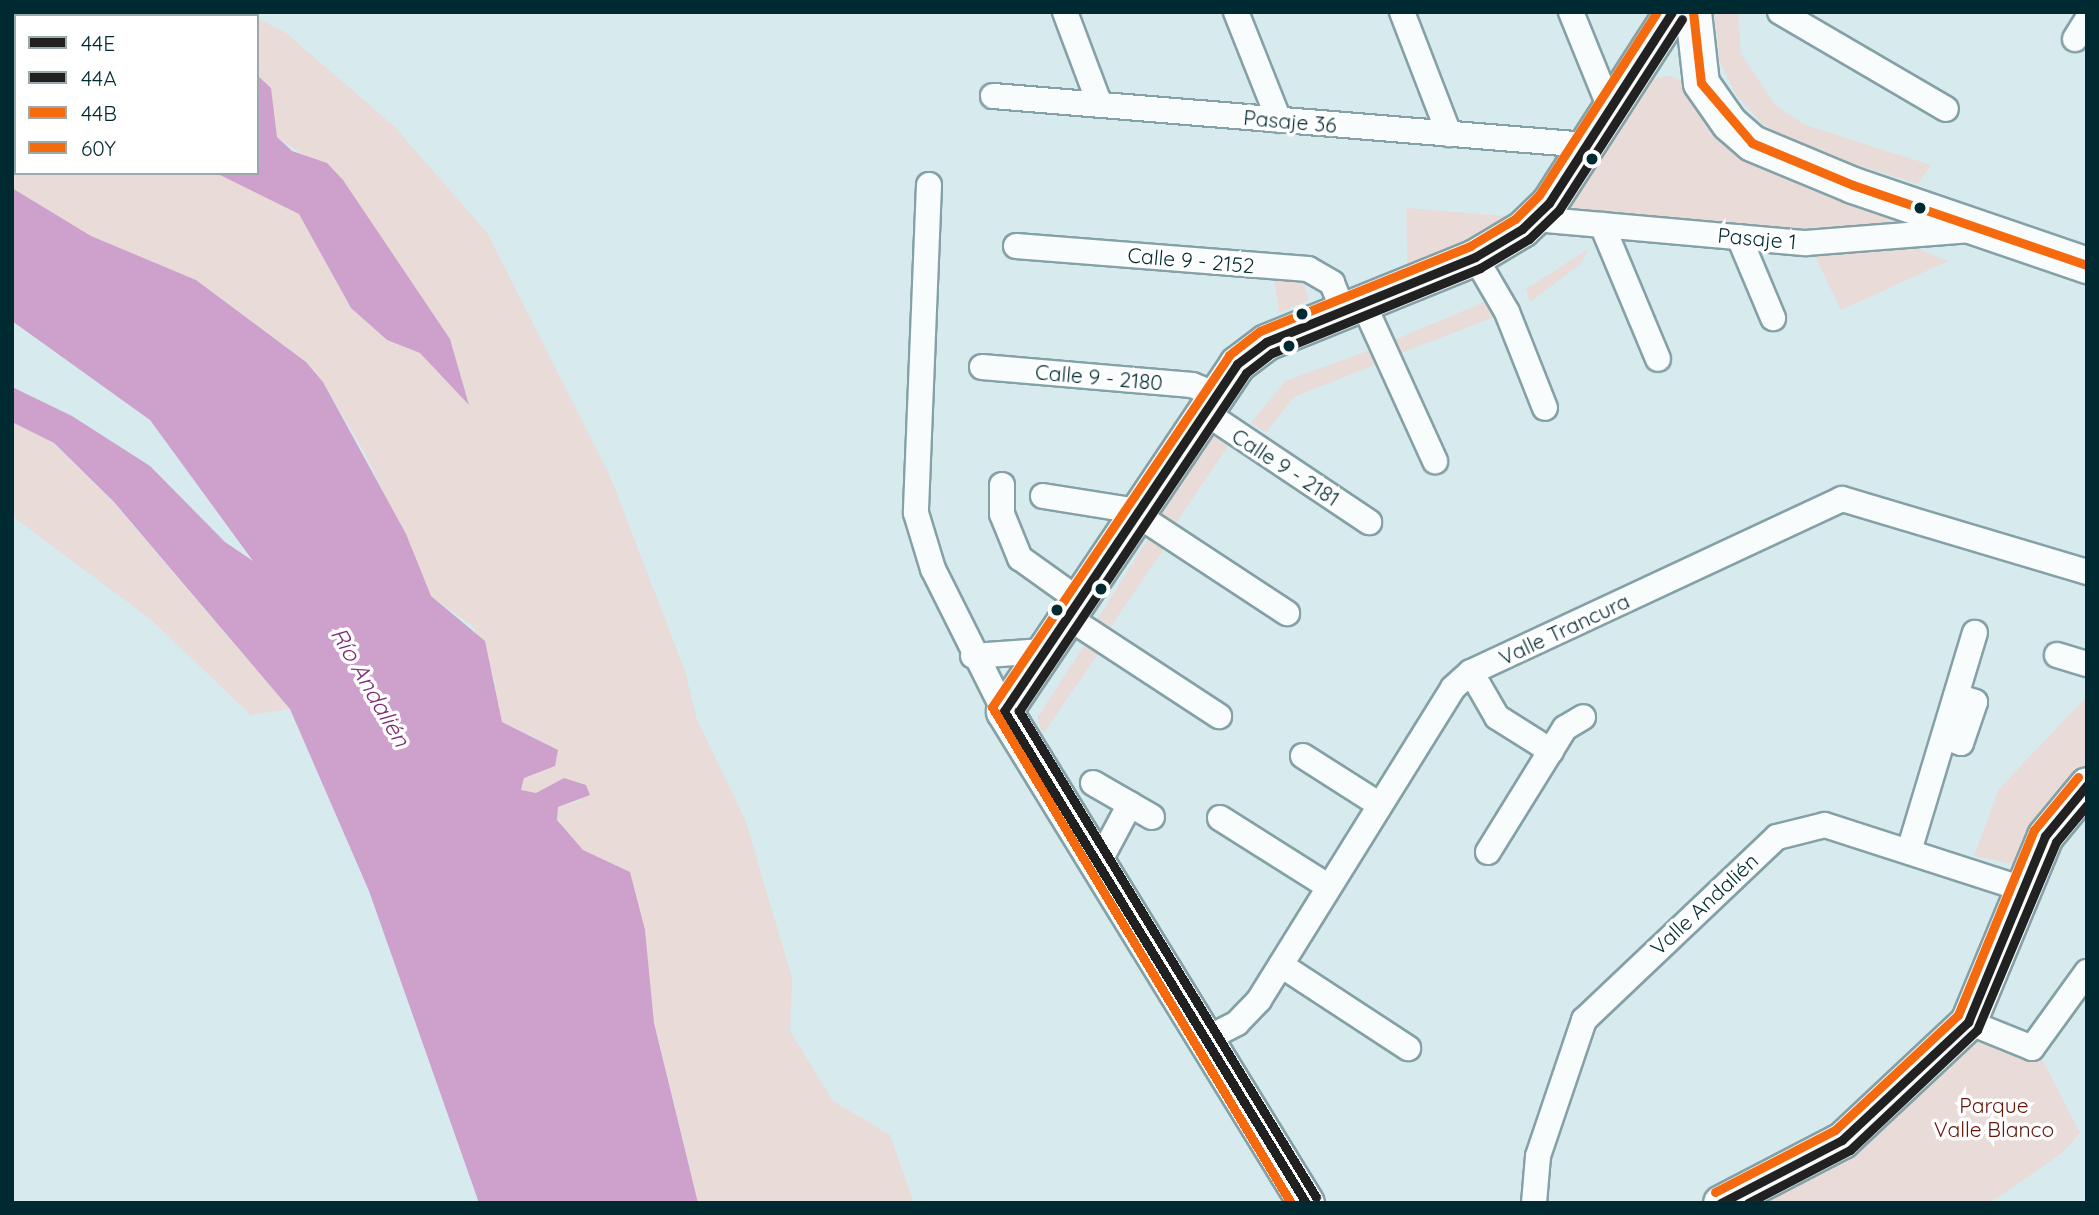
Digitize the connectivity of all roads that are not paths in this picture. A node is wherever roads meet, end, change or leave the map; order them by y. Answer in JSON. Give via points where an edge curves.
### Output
{"nodes":[{"id":1,"x":1065,"y":12,"type":"edge"},
{"id":2,"x":1236,"y":12,"type":"edge"},
{"id":3,"x":1402,"y":12,"type":"edge"},
{"id":4,"x":1571,"y":12,"type":"edge"},
{"id":5,"x":1672,"y":12,"type":"edge"},
{"id":6,"x":1693,"y":12,"type":"edge"},
{"id":7,"x":1780,"y":12,"type":"edge"},
{"id":8,"x":1640,"y":62,"type":"junction"},
{"id":9,"x":1697,"y":73,"type":"junction"},
{"id":10,"x":993,"y":96,"type":"dead end"},
{"id":11,"x":1100,"y":105,"type":"junction"},
{"id":12,"x":1610,"y":108,"type":"junction"},
{"id":13,"x":1946,"y":109,"type":"dead end"},
{"id":14,"x":1279,"y":120,"type":"junction"},
{"id":15,"x":1450,"y":134,"type":"junction"},
{"id":16,"x":1587,"y":145,"type":"junction"},
{"id":17,"x":929,"y":185,"type":"dead end"},
{"id":18,"x":1535,"y":219,"type":"junction"},
{"id":19,"x":1602,"y":225,"type":"junction"},
{"id":20,"x":1979,"y":229,"type":"junction"},
{"id":21,"x":1740,"y":237,"type":"junction"},
{"id":22,"x":1016,"y":246,"type":"dead end"},
{"id":23,"x":1475,"y":257,"type":"junction"},
{"id":24,"x":2087,"y":265,"type":"edge"},
{"id":25,"x":1353,"y":307,"type":"junction"},
{"id":26,"x":1773,"y":318,"type":"dead end"},
{"id":27,"x":1658,"y":359,"type":"dead end"},
{"id":28,"x":982,"y":367,"type":"dead end"},
{"id":29,"x":1208,"y":403,"type":"junction"},
{"id":30,"x":1545,"y":408,"type":"dead end"},
{"id":31,"x":1435,"y":461,"type":"dead end"},
{"id":32,"x":1002,"y":485,"type":"dead end"},
{"id":33,"x":1043,"y":496,"type":"dead end"},
{"id":34,"x":1135,"y":513,"type":"junction"},
{"id":35,"x":1369,"y":522,"type":"dead end"},
{"id":36,"x":2087,"y":572,"type":"edge"},
{"id":37,"x":1072,"y":607,"type":"junction"},
{"id":38,"x":1287,"y":613,"type":"dead end"},
{"id":39,"x":1976,"y":633,"type":"dead end"},
{"id":40,"x":1042,"y":651,"type":"junction"},
{"id":41,"x":2057,"y":655,"type":"dead end"},
{"id":42,"x":973,"y":656,"type":"junction"},
{"id":43,"x":2087,"y":664,"type":"edge"},
{"id":44,"x":1471,"y":672,"type":"junction"},
{"id":45,"x":1004,"y":711,"type":"junction"},
{"id":46,"x":1219,"y":716,"type":"dead end"},
{"id":47,"x":1583,"y":717,"type":"dead end"},
{"id":48,"x":1551,"y":751,"type":"junction"},
{"id":49,"x":1303,"y":755,"type":"dead end"},
{"id":50,"x":1093,"y":783,"type":"dead end"},
{"id":51,"x":2087,"y":785,"type":"edge"},
{"id":52,"x":1130,"y":804,"type":"junction"},
{"id":53,"x":1380,"y":805,"type":"junction"},
{"id":54,"x":1152,"y":817,"type":"dead end"},
{"id":55,"x":1220,"y":818,"type":"dead end"},
{"id":56,"x":1909,"y":851,"type":"junction"},
{"id":57,"x":1488,"y":852,"type":"dead end"},
{"id":58,"x":1098,"y":864,"type":"junction"},
{"id":59,"x":1329,"y":887,"type":"junction"},
{"id":60,"x":2023,"y":889,"type":"junction"},
{"id":61,"x":1281,"y":965,"type":"junction"},
{"id":62,"x":2087,"y":972,"type":"edge"},
{"id":63,"x":1968,"y":1022,"type":"junction"},
{"id":64,"x":1206,"y":1039,"type":"junction"},
{"id":65,"x":1408,"y":1048,"type":"dead end"},
{"id":66,"x":1306,"y":1203,"type":"edge"},
{"id":67,"x":1534,"y":1203,"type":"edge"},
{"id":68,"x":1721,"y":1203,"type":"edge"}],
"edges":[{"from":1,"to":11,"type":"street"},
{"from":2,"to":14,"type":"street"},
{"from":3,"to":15,"type":"street"},
{"from":4,"to":12,"type":"street"},
{"from":5,"to":8,"type":"street"},
{"from":6,"to":9,"type":"street"},
{"from":7,"to":13,"type":"street"},
{"from":8,"to":9,"type":"street"},
{"from":8,"to":12,"type":"street"},
{"from":9,"to":20,"type":"street","via":[[1719,111],[1752,142]]},
{"from":10,"to":11,"type":"street","name":"Pasaje 36"},
{"from":11,"to":14,"type":"street","name":"Pasaje 36"},
{"from":12,"to":16,"type":"street"},
{"from":14,"to":15,"type":"street","name":"Pasaje 36"},
{"from":15,"to":16,"type":"street","name":"Pasaje 36"},
{"from":16,"to":18,"type":"street"},
{"from":17,"to":42,"type":"street","via":[[916,513],[933,569]]},
{"from":18,"to":19,"type":"street","name":"Pasaje 1"},
{"from":18,"to":23,"type":"street"},
{"from":19,"to":21,"type":"street","name":"Pasaje 1"},
{"from":19,"to":27,"type":"street"},
{"from":20,"to":21,"type":"street","name":"Pasaje 1","via":[[1806,243]]},
{"from":20,"to":24,"type":"street"},
{"from":21,"to":26,"type":"street"},
{"from":22,"to":25,"type":"street","name":"Calle 9 - 2152","via":[[1308,269],[1332,283]]},
{"from":23,"to":25,"type":"street"},
{"from":23,"to":30,"type":"street","via":[[1507,312]]},
{"from":25,"to":29,"type":"street","via":[[1266,342],[1237,364]]},
{"from":25,"to":31,"type":"street","name":"Calle 9 - 2152"},
{"from":28,"to":29,"type":"street","name":"Calle 9 - 2180","via":[[1192,385]]},
{"from":29,"to":34,"type":"street"},
{"from":29,"to":35,"type":"street","name":"Calle 9 - 2181"},
{"from":32,"to":37,"type":"street","via":[[1002,514],[1020,558]]},
{"from":33,"to":34,"type":"street"},
{"from":34,"to":37,"type":"street"},
{"from":34,"to":38,"type":"street"},
{"from":36,"to":44,"type":"street","name":"Valle Trancura","via":[[1842,499]]},
{"from":37,"to":40,"type":"street"},
{"from":37,"to":46,"type":"street"},
{"from":39,"to":56,"type":"street","via":[[1956,696],[1975,702],[1961,743],[1944,737]]},
{"from":40,"to":42,"type":"street"},
{"from":40,"to":45,"type":"street"},
{"from":41,"to":43,"type":"street"},
{"from":42,"to":45,"type":"street"},
{"from":44,"to":48,"type":"street","via":[[1497,717]]},
{"from":44,"to":53,"type":"street","name":"Valle Trancura","via":[[1453,688]]},
{"from":45,"to":58,"type":"street"},
{"from":47,"to":48,"type":"street","via":[[1569,724]]},
{"from":48,"to":57,"type":"street"},
{"from":49,"to":53,"type":"street"},
{"from":50,"to":52,"type":"street"},
{"from":51,"to":60,"type":"street","via":[[2052,823]]},
{"from":52,"to":54,"type":"street"},
{"from":52,"to":58,"type":"street"},
{"from":53,"to":59,"type":"street","name":"Valle Trancura"},
{"from":55,"to":59,"type":"street"},
{"from":56,"to":60,"type":"street","name":"Valle Andalién"},
{"from":56,"to":67,"type":"street","name":"Valle Andalién","via":[[1825,825],[1788,831],[1594,1007],[1577,1037],[1538,1156]]},
{"from":58,"to":64,"type":"street"},
{"from":59,"to":61,"type":"street","name":"Valle Trancura"},
{"from":60,"to":63,"type":"street"},
{"from":61,"to":64,"type":"street","name":"Valle Trancura","via":[[1246,1016]]},
{"from":61,"to":65,"type":"street"},
{"from":62,"to":63,"type":"street","via":[[2032,1048]]},
{"from":63,"to":68,"type":"street","via":[[1842,1140]]},
{"from":64,"to":66,"type":"street"}]}
